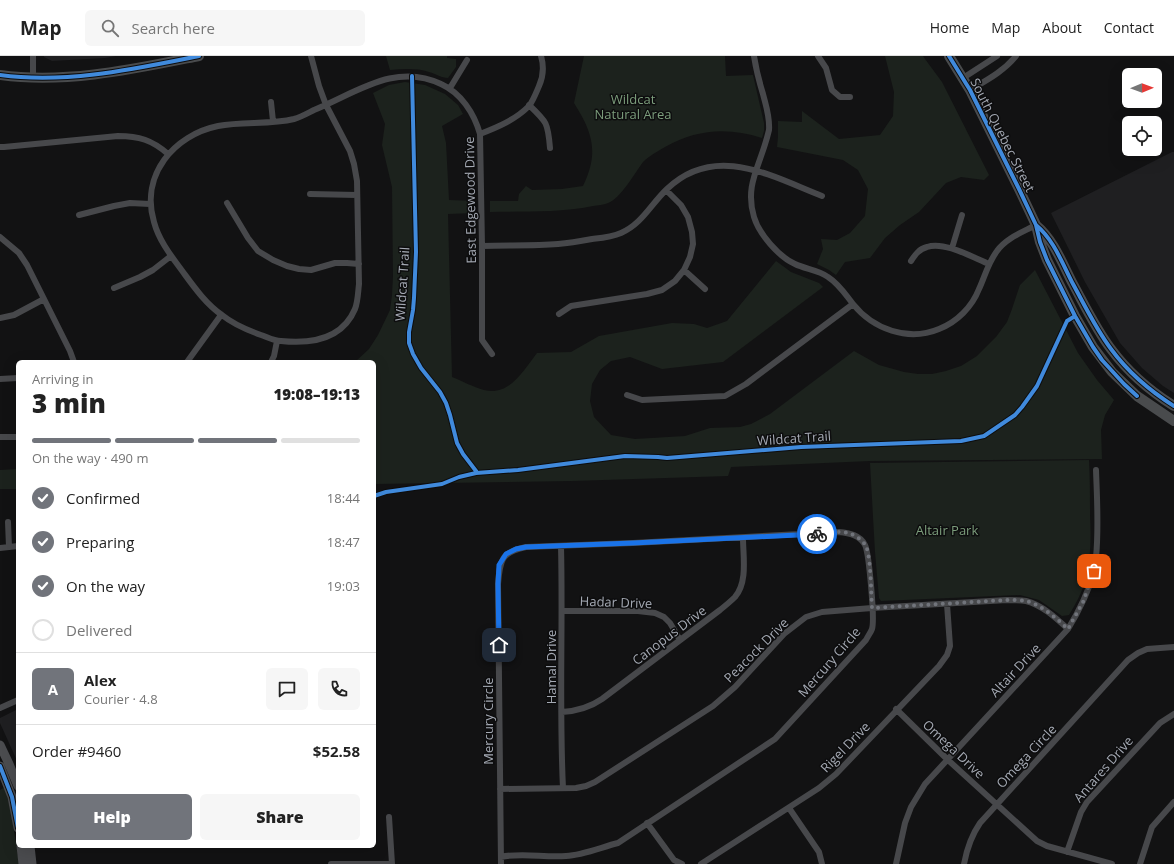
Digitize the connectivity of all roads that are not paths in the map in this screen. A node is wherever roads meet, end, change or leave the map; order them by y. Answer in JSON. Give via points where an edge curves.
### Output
{"nodes":[{"id":1,"x":33,"y":56,"type":"edge"},
{"id":2,"x":198,"y":56,"type":"edge"},
{"id":3,"x":311,"y":56,"type":"edge"},
{"id":4,"x":542,"y":56,"type":"edge"},
{"id":5,"x":754,"y":56,"type":"edge"},
{"id":6,"x":818,"y":56,"type":"edge"},
{"id":7,"x":949,"y":56,"type":"edge"},
{"id":8,"x":997,"y":56,"type":"edge"},
{"id":9,"x":1016,"y":56,"type":"edge"},
{"id":10,"x":467,"y":60,"type":"dead end"},
{"id":11,"x":0,"y":75,"type":"edge"},
{"id":12,"x":33,"y":77,"type":"junction"},
{"id":13,"x":963,"y":78,"type":"junction"},
{"id":14,"x":450,"y":88,"type":"junction"},
{"id":15,"x":970,"y":90,"type":"junction"},
{"id":16,"x":850,"y":97,"type":"dead end"},
{"id":17,"x":271,"y":102,"type":"dead end"},
{"id":18,"x":326,"y":105,"type":"junction"},
{"id":19,"x":529,"y":105,"type":"junction"},
{"id":20,"x":273,"y":121,"type":"junction"},
{"id":21,"x":480,"y":134,"type":"junction"},
{"id":22,"x":0,"y":147,"type":"edge"},
{"id":23,"x":550,"y":148,"type":"dead end"},
{"id":24,"x":168,"y":154,"type":"junction"},
{"id":25,"x":756,"y":170,"type":"junction"},
{"id":26,"x":666,"y":190,"type":"junction"},
{"id":27,"x":310,"y":194,"type":"dead end"},
{"id":28,"x":357,"y":195,"type":"junction"},
{"id":29,"x":822,"y":196,"type":"dead end"},
{"id":30,"x":227,"y":203,"type":"dead end"},
{"id":31,"x":150,"y":204,"type":"junction"},
{"id":32,"x":79,"y":215,"type":"dead end"},
{"id":33,"x":962,"y":215,"type":"dead end"},
{"id":34,"x":1036,"y":225,"type":"junction"},
{"id":35,"x":1,"y":239,"type":"edge"},
{"id":36,"x":482,"y":246,"type":"junction"},
{"id":37,"x":952,"y":248,"type":"junction"},
{"id":38,"x":172,"y":256,"type":"junction"},
{"id":39,"x":911,"y":261,"type":"dead end"},
{"id":40,"x":359,"y":264,"type":"junction"},
{"id":41,"x":989,"y":264,"type":"junction"},
{"id":42,"x":684,"y":270,"type":"junction"},
{"id":43,"x":114,"y":288,"type":"dead end"},
{"id":44,"x":705,"y":289,"type":"dead end"},
{"id":45,"x":44,"y":299,"type":"junction"},
{"id":46,"x":853,"y":304,"type":"junction"},
{"id":47,"x":559,"y":314,"type":"dead end"},
{"id":48,"x":221,"y":315,"type":"junction"},
{"id":49,"x":0,"y":318,"type":"edge"},
{"id":50,"x":277,"y":341,"type":"junction"},
{"id":51,"x":492,"y":354,"type":"dead end"},
{"id":52,"x":73,"y":360,"type":"edge"},
{"id":53,"x":188,"y":360,"type":"edge"},
{"id":54,"x":272,"y":360,"type":"edge"},
{"id":55,"x":16,"y":378,"type":"edge"},
{"id":56,"x":0,"y":379,"type":"edge"},
{"id":57,"x":627,"y":396,"type":"dead end"},
{"id":58,"x":1174,"y":406,"type":"edge"},
{"id":59,"x":1174,"y":420,"type":"edge"},
{"id":60,"x":0,"y":437,"type":"edge"},
{"id":61,"x":16,"y":437,"type":"edge"},
{"id":62,"x":1096,"y":470,"type":"dead end"},
{"id":63,"x":8,"y":522,"type":"dead end"},
{"id":64,"x":743,"y":538,"type":"junction"},
{"id":65,"x":16,"y":546,"type":"edge"},
{"id":66,"x":561,"y":546,"type":"junction"},
{"id":67,"x":9,"y":547,"type":"junction"},
{"id":68,"x":0,"y":548,"type":"edge"},
{"id":69,"x":947,"y":604,"type":"junction"},
{"id":70,"x":872,"y":608,"type":"junction"},
{"id":71,"x":562,"y":611,"type":"junction"},
{"id":72,"x":1068,"y":629,"type":"junction"},
{"id":73,"x":680,"y":640,"type":"junction"},
{"id":74,"x":1174,"y":647,"type":"edge"},
{"id":75,"x":16,"y":701,"type":"edge"},
{"id":76,"x":0,"y":708,"type":"edge"},
{"id":77,"x":896,"y":710,"type":"junction"},
{"id":78,"x":562,"y":712,"type":"junction"},
{"id":79,"x":1174,"y":714,"type":"edge"},
{"id":80,"x":0,"y":745,"type":"edge"},
{"id":81,"x":948,"y":760,"type":"junction"},
{"id":82,"x":0,"y":766,"type":"edge"},
{"id":83,"x":16,"y":781,"type":"edge"},
{"id":84,"x":563,"y":788,"type":"junction"},
{"id":85,"x":500,"y":789,"type":"junction"},
{"id":86,"x":1174,"y":802,"type":"edge"},
{"id":87,"x":996,"y":804,"type":"junction"},
{"id":88,"x":789,"y":808,"type":"junction"},
{"id":89,"x":389,"y":817,"type":"dead end"},
{"id":90,"x":16,"y":818,"type":"edge"},
{"id":91,"x":647,"y":823,"type":"junction"},
{"id":92,"x":21,"y":848,"type":"edge"},
{"id":93,"x":30,"y":848,"type":"edge"},
{"id":94,"x":1067,"y":852,"type":"junction"},
{"id":95,"x":501,"y":861,"type":"edge"},
{"id":96,"x":23,"y":864,"type":"edge"},
{"id":97,"x":32,"y":864,"type":"edge"},
{"id":98,"x":331,"y":864,"type":"edge"},
{"id":99,"x":392,"y":864,"type":"edge"},
{"id":100,"x":682,"y":864,"type":"edge"},
{"id":101,"x":701,"y":864,"type":"edge"},
{"id":102,"x":822,"y":864,"type":"edge"},
{"id":103,"x":896,"y":864,"type":"edge"},
{"id":104,"x":964,"y":864,"type":"edge"},
{"id":105,"x":1112,"y":864,"type":"edge"},
{"id":106,"x":1140,"y":864,"type":"edge"}],
"edges":[{"from":1,"to":12,"type":"street"},
{"from":2,"to":12,"type":"main road","via":[[123,71]]},
{"from":3,"to":18,"type":"street"},
{"from":4,"to":19,"type":"street","via":[[542,79]]},
{"from":5,"to":25,"type":"street","via":[[769,130]]},
{"from":6,"to":16,"type":"street","via":[[826,68],[832,90],[840,97]]},
{"from":7,"to":13,"type":"main road","name":"South Quebec Street"},
{"from":8,"to":13,"type":"street"},
{"from":9,"to":15,"type":"street","via":[[997,74]]},
{"from":10,"to":14,"type":"street"},
{"from":11,"to":12,"type":"main road"},
{"from":13,"to":15,"type":"main road","name":"South Quebec Street"},
{"from":14,"to":18,"type":"street","name":"East Edgewood Drive","via":[[426,78],[399,76],[385,78]]},
{"from":14,"to":21,"type":"street","name":"East Edgewood Drive","via":[[461,98],[477,123]]},
{"from":15,"to":34,"type":"main road","name":"South Quebec Street"},
{"from":17,"to":20,"type":"street"},
{"from":18,"to":20,"type":"street","name":"East Edgewood Drive","via":[[295,118]]},
{"from":18,"to":28,"type":"street","via":[[350,151],[357,180]]},
{"from":19,"to":21,"type":"street","via":[[508,122]]},
{"from":19,"to":23,"type":"street","via":[[545,121],[549,131]]},
{"from":20,"to":24,"type":"street","name":"East Edgewood Drive","via":[[220,126],[202,131],[177,145]]},
{"from":21,"to":36,"type":"street","name":"East Edgewood Drive"},
{"from":22,"to":24,"type":"street","via":[[133,136],[159,146]]},
{"from":24,"to":31,"type":"street","via":[[151,188]]},
{"from":25,"to":26,"type":"street","via":[[715,165],[691,172]]},
{"from":25,"to":29,"type":"street"},
{"from":25,"to":46,"type":"street","via":[[751,186],[751,202],[754,218],[769,243],[780,255],[794,264],[827,276]]},
{"from":26,"to":36,"type":"street","via":[[640,221],[620,234],[559,244]]},
{"from":26,"to":42,"type":"street","via":[[682,205],[692,232],[693,244]]},
{"from":27,"to":28,"type":"street"},
{"from":28,"to":40,"type":"street"},
{"from":30,"to":40,"type":"street","via":[[258,251],[273,260],[287,266],[311,270],[336,263]]},
{"from":31,"to":32,"type":"street","via":[[130,203]]},
{"from":31,"to":38,"type":"street","via":[[159,236]]},
{"from":33,"to":37,"type":"street"},
{"from":34,"to":41,"type":"street","via":[[1003,244]]},
{"from":34,"to":58,"type":"main road","name":"South Quebec Street","via":[[1047,235],[1056,249],[1087,311],[1111,349],[1139,379]]},
{"from":34,"to":59,"type":"main road","name":"South Quebec Street","via":[[1047,260],[1093,347],[1112,372],[1137,396]]},
{"from":35,"to":45,"type":"street","via":[[19,253]]},
{"from":36,"to":51,"type":"street","name":"East Edgewood Drive","via":[[482,340]]},
{"from":37,"to":39,"type":"street","via":[[928,246],[919,250]]},
{"from":37,"to":41,"type":"street"},
{"from":38,"to":43,"type":"street","via":[[153,270]]},
{"from":38,"to":48,"type":"street","via":[[196,290]]},
{"from":40,"to":50,"type":"street","via":[[355,310],[340,330],[312,342]]},
{"from":41,"to":46,"type":"street","via":[[979,290],[966,309],[950,323],[928,333],[907,334],[885,329],[870,321]]},
{"from":42,"to":44,"type":"street"},
{"from":42,"to":47,"type":"street","via":[[675,281],[662,290],[571,306]]},
{"from":45,"to":49,"type":"street","via":[[14,315]]},
{"from":45,"to":52,"type":"street"},
{"from":46,"to":57,"type":"street","via":[[746,384],[725,396],[642,400]]},
{"from":48,"to":50,"type":"street"},
{"from":48,"to":53,"type":"street"},
{"from":50,"to":54,"type":"street"},
{"from":55,"to":56,"type":"street"},
{"from":60,"to":61,"type":"street"},
{"from":62,"to":72,"type":"street","name":"Altair Drive","via":[[1098,531],[1094,571],[1083,602]]},
{"from":63,"to":67,"type":"street"},
{"from":64,"to":66,"type":"street","name":"Mercury Circle"},
{"from":64,"to":70,"type":"street","name":"Mercury Circle","via":[[839,532],[859,538],[868,553]]},
{"from":64,"to":73,"type":"street","name":"Canopus Drive","via":[[743,579],[735,597]]},
{"from":65,"to":67,"type":"street"},
{"from":66,"to":71,"type":"street","name":"Hamal Drive"},
{"from":66,"to":85,"type":"street","name":"Mercury Circle","via":[[516,549],[506,554],[499,565]]},
{"from":67,"to":68,"type":"street"},
{"from":69,"to":70,"type":"street","name":"Peacock Drive"},
{"from":69,"to":72,"type":"street","name":"Peacock Drive","via":[[1024,601],[1037,605]]},
{"from":69,"to":77,"type":"street","name":"Rigel Drive","via":[[950,646],[947,655]]},
{"from":70,"to":84,"type":"street","name":"Peacock Drive","via":[[822,612],[806,617],[784,634],[735,688],[713,706],[595,782],[586,786]]},
{"from":70,"to":91,"type":"street","name":"Mercury Circle","via":[[873,628],[866,640],[775,739]]},
{"from":71,"to":73,"type":"street","name":"Hadar Drive","via":[[655,613],[670,624]]},
{"from":71,"to":78,"type":"street","name":"Hamal Drive"},
{"from":72,"to":81,"type":"street","name":"Altair Drive"},
{"from":73,"to":78,"type":"street","name":"Canopus Drive","via":[[593,706],[573,712]]},
{"from":74,"to":87,"type":"street","name":"Omega Circle","via":[[1147,649],[1128,660]]},
{"from":75,"to":76,"type":"street"},
{"from":77,"to":81,"type":"street","name":"Omega Drive"},
{"from":77,"to":88,"type":"street","name":"Rigel Drive","via":[[836,774]]},
{"from":78,"to":84,"type":"street","name":"Hamal Drive"},
{"from":79,"to":94,"type":"street","name":"Antares Drive","via":[[1160,723],[1087,802],[1078,818]]},
{"from":80,"to":83,"type":"street"},
{"from":81,"to":87,"type":"street","name":"Omega Drive"},
{"from":81,"to":103,"type":"street","name":"Altair Drive","via":[[925,784],[910,807]]},
{"from":82,"to":90,"type":"street","via":[[12,797]]},
{"from":84,"to":85,"type":"street","name":"Peacock Drive"},
{"from":85,"to":95,"type":"street","name":"Mercury Circle"},
{"from":86,"to":106,"type":"street","via":[[1152,827]]},
{"from":87,"to":94,"type":"street","name":"Omega Circle","via":[[1037,841]]},
{"from":87,"to":104,"type":"street","via":[[972,834]]},
{"from":88,"to":101,"type":"street","name":"Rigel Drive"},
{"from":88,"to":102,"type":"street","via":[[818,852]]},
{"from":89,"to":99,"type":"street"},
{"from":91,"to":95,"type":"street","name":"Mercury Circle","via":[[618,842],[588,851],[567,856],[510,855]]},
{"from":91,"to":100,"type":"street","via":[[674,860]]},
{"from":92,"to":96,"type":"street"},
{"from":93,"to":97,"type":"street"},
{"from":94,"to":105,"type":"street","name":"Omega Circle"},
{"from":98,"to":99,"type":"street"}]}
